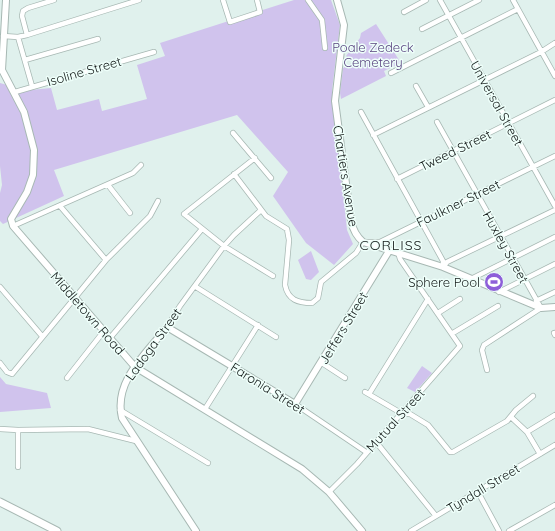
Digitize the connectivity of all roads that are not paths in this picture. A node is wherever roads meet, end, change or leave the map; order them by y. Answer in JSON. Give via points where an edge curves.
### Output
{"nodes":[{"id":1,"x":6,"y":0,"type":"edge"},
{"id":2,"x":54,"y":0,"type":"edge"},
{"id":3,"x":139,"y":0,"type":"edge"},
{"id":4,"x":224,"y":0,"type":"edge"},
{"id":5,"x":257,"y":0,"type":"edge"},
{"id":6,"x":308,"y":0,"type":"edge"},
{"id":7,"x":337,"y":0,"type":"edge"},
{"id":8,"x":426,"y":0,"type":"edge"},
{"id":9,"x":440,"y":0,"type":"edge"},
{"id":10,"x":479,"y":0,"type":"edge"},
{"id":11,"x":513,"y":0,"type":"edge"},
{"id":12,"x":3,"y":7,"type":"edge"},
{"id":13,"x":518,"y":9,"type":"junction"},
{"id":14,"x":404,"y":12,"type":"dead end"},
{"id":15,"x":449,"y":16,"type":"junction"},
{"id":16,"x":422,"y":29,"type":"dead end"},
{"id":17,"x":27,"y":35,"type":"junction"},
{"id":18,"x":3,"y":36,"type":"junction"},
{"id":19,"x":18,"y":37,"type":"junction"},
{"id":20,"x":461,"y":37,"type":"junction"},
{"id":21,"x":98,"y":39,"type":"dead end"},
{"id":22,"x":555,"y":43,"type":"edge"},
{"id":23,"x":325,"y":48,"type":"dead end"},
{"id":24,"x":154,"y":52,"type":"dead end"},
{"id":25,"x":541,"y":52,"type":"junction"},
{"id":26,"x":25,"y":60,"type":"junction"},
{"id":27,"x":391,"y":73,"type":"dead end"},
{"id":28,"x":555,"y":76,"type":"edge"},
{"id":29,"x":484,"y":79,"type":"junction"},
{"id":30,"x":32,"y":86,"type":"junction"},
{"id":31,"x":416,"y":86,"type":"dead end"},
{"id":32,"x":15,"y":92,"type":"junction"},
{"id":33,"x":555,"y":100,"type":"edge"},
{"id":34,"x":428,"y":107,"type":"junction"},
{"id":35,"x":361,"y":112,"type":"dead end"},
{"id":36,"x":437,"y":122,"type":"dead end"},
{"id":37,"x":509,"y":123,"type":"junction"},
{"id":38,"x":234,"y":133,"type":"dead end"},
{"id":39,"x":373,"y":135,"type":"junction"},
{"id":40,"x":453,"y":151,"type":"junction"},
{"id":41,"x":555,"y":156,"type":"edge"},
{"id":42,"x":255,"y":158,"type":"junction"},
{"id":43,"x":140,"y":165,"type":"dead end"},
{"id":44,"x":533,"y":167,"type":"junction"},
{"id":45,"x":234,"y":174,"type":"junction"},
{"id":46,"x":271,"y":178,"type":"dead end"},
{"id":47,"x":397,"y":179,"type":"junction"},
{"id":48,"x":108,"y":185,"type":"junction"},
{"id":49,"x":477,"y":194,"type":"junction"},
{"id":50,"x":158,"y":201,"type":"dead end"},
{"id":51,"x":60,"y":206,"type":"junction"},
{"id":52,"x":555,"y":206,"type":"edge"},
{"id":53,"x":261,"y":210,"type":"junction"},
{"id":54,"x":555,"y":210,"type":"edge"},
{"id":55,"x":130,"y":213,"type":"dead end"},
{"id":56,"x":420,"y":222,"type":"junction"},
{"id":57,"x":13,"y":226,"type":"junction"},
{"id":58,"x":202,"y":229,"type":"junction"},
{"id":59,"x":501,"y":237,"type":"junction"},
{"id":60,"x":555,"y":237,"type":"edge"},
{"id":61,"x":363,"y":242,"type":"junction"},
{"id":62,"x":224,"y":246,"type":"junction"},
{"id":63,"x":389,"y":251,"type":"junction"},
{"id":64,"x":398,"y":252,"type":"junction"},
{"id":65,"x":512,"y":258,"type":"junction"},
{"id":66,"x":106,"y":260,"type":"junction"},
{"id":67,"x":555,"y":264,"type":"edge"},
{"id":68,"x":442,"y":267,"type":"junction"},
{"id":69,"x":273,"y":276,"type":"dead end"},
{"id":70,"x":525,"y":279,"type":"junction"},
{"id":71,"x":470,"y":280,"type":"junction"},
{"id":72,"x":0,"y":287,"type":"edge"},
{"id":73,"x":196,"y":287,"type":"junction"},
{"id":74,"x":499,"y":292,"type":"junction"},
{"id":75,"x":555,"y":292,"type":"edge"},
{"id":76,"x":74,"y":297,"type":"junction"},
{"id":77,"x":428,"y":299,"type":"junction"},
{"id":78,"x":460,"y":299,"type":"dead end"},
{"id":79,"x":536,"y":301,"type":"junction"},
{"id":80,"x":498,"y":306,"type":"dead end"},
{"id":81,"x":555,"y":307,"type":"edge"},
{"id":82,"x":541,"y":308,"type":"junction"},
{"id":83,"x":438,"y":313,"type":"junction"},
{"id":84,"x":258,"y":325,"type":"junction"},
{"id":85,"x":167,"y":327,"type":"junction"},
{"id":86,"x":104,"y":331,"type":"junction"},
{"id":87,"x":453,"y":333,"type":"junction"},
{"id":88,"x":42,"y":336,"type":"junction"},
{"id":89,"x":276,"y":337,"type":"dead end"},
{"id":90,"x":110,"y":338,"type":"junction"},
{"id":91,"x":0,"y":363,"type":"edge"},
{"id":92,"x":322,"y":363,"type":"junction"},
{"id":93,"x":232,"y":365,"type":"junction"},
{"id":94,"x":135,"y":367,"type":"junction"},
{"id":95,"x":487,"y":370,"type":"dead end"},
{"id":96,"x":67,"y":378,"type":"dead end"},
{"id":97,"x":345,"y":378,"type":"dead end"},
{"id":98,"x":533,"y":396,"type":"dead end"},
{"id":99,"x":296,"y":404,"type":"junction"},
{"id":100,"x":205,"y":409,"type":"junction"},
{"id":101,"x":120,"y":410,"type":"junction"},
{"id":102,"x":401,"y":413,"type":"junction"},
{"id":103,"x":555,"y":415,"type":"edge"},
{"id":104,"x":511,"y":417,"type":"junction"},
{"id":105,"x":0,"y":429,"type":"edge"},
{"id":106,"x":18,"y":430,"type":"junction"},
{"id":107,"x":527,"y":432,"type":"junction"},
{"id":108,"x":136,"y":441,"type":"junction"},
{"id":109,"x":376,"y":442,"type":"junction"},
{"id":110,"x":555,"y":445,"type":"edge"},
{"id":111,"x":366,"y":452,"type":"junction"},
{"id":112,"x":540,"y":454,"type":"junction"},
{"id":113,"x":208,"y":463,"type":"dead end"},
{"id":114,"x":18,"y":467,"type":"dead end"},
{"id":115,"x":329,"y":492,"type":"junction"},
{"id":116,"x":478,"y":492,"type":"junction"},
{"id":117,"x":0,"y":502,"type":"edge"},
{"id":118,"x":555,"y":504,"type":"edge"},
{"id":119,"x":436,"y":516,"type":"junction"},
{"id":120,"x":57,"y":531,"type":"edge"},
{"id":121,"x":196,"y":531,"type":"edge"},
{"id":122,"x":362,"y":531,"type":"edge"},
{"id":123,"x":411,"y":531,"type":"edge"},
{"id":124,"x":499,"y":531,"type":"edge"},
{"id":125,"x":509,"y":531,"type":"edge"}],
"edges":[{"from":1,"to":12,"type":"street"},
{"from":2,"to":17,"type":"street","via":[[23,11]]},
{"from":3,"to":17,"type":"street"},
{"from":4,"to":5,"type":"street","via":[[230,22],[260,12]]},
{"from":6,"to":23,"type":"street","via":[[322,20]]},
{"from":7,"to":61,"type":"street","name":"Chartiers Avenue","via":[[344,25],[335,101],[351,221],[354,232]]},
{"from":8,"to":14,"type":"street"},
{"from":9,"to":15,"type":"street","name":"Universal Street"},
{"from":10,"to":15,"type":"street"},
{"from":11,"to":13,"type":"street"},
{"from":12,"to":18,"type":"street"},
{"from":13,"to":20,"type":"street"},
{"from":13,"to":25,"type":"street"},
{"from":15,"to":16,"type":"street"},
{"from":15,"to":20,"type":"street","name":"Universal Street"},
{"from":17,"to":19,"type":"street"},
{"from":18,"to":19,"type":"street"},
{"from":18,"to":32,"type":"street","via":[[2,70]]},
{"from":19,"to":26,"type":"street"},
{"from":20,"to":27,"type":"street"},
{"from":20,"to":29,"type":"street","name":"Universal Street"},
{"from":21,"to":26,"type":"street"},
{"from":22,"to":25,"type":"street"},
{"from":24,"to":30,"type":"street","name":"Isoline Street"},
{"from":25,"to":28,"type":"street"},
{"from":25,"to":29,"type":"street"},
{"from":26,"to":30,"type":"street"},
{"from":29,"to":34,"type":"street"},
{"from":29,"to":37,"type":"street","name":"Universal Street"},
{"from":30,"to":32,"type":"street","name":"Isoline Street"},
{"from":31,"to":34,"type":"street"},
{"from":32,"to":57,"type":"street","via":[[24,112],[34,150],[32,175],[27,192],[11,219]]},
{"from":33,"to":37,"type":"street","name":"Tweed Street"},
{"from":34,"to":39,"type":"street"},
{"from":35,"to":39,"type":"street"},
{"from":36,"to":40,"type":"street","name":"Huxley Street"},
{"from":37,"to":40,"type":"street","name":"Tweed Street"},
{"from":37,"to":44,"type":"street","name":"Universal Street"},
{"from":38,"to":42,"type":"street"},
{"from":39,"to":47,"type":"street"},
{"from":40,"to":47,"type":"street","name":"Tweed Street"},
{"from":40,"to":49,"type":"street","name":"Huxley Street"},
{"from":41,"to":44,"type":"street","name":"Faulkner Street"},
{"from":42,"to":45,"type":"street"},
{"from":42,"to":46,"type":"street"},
{"from":43,"to":48,"type":"street","via":[[134,173]]},
{"from":44,"to":49,"type":"street","name":"Faulkner Street"},
{"from":44,"to":52,"type":"street","name":"Universal Street"},
{"from":45,"to":53,"type":"street"},
{"from":45,"to":58,"type":"street","via":[[184,214]]},
{"from":47,"to":56,"type":"street"},
{"from":48,"to":51,"type":"street"},
{"from":48,"to":55,"type":"street"},
{"from":49,"to":56,"type":"street","name":"Faulkner Street"},
{"from":49,"to":59,"type":"street","name":"Huxley Street"},
{"from":50,"to":66,"type":"street","via":[[150,216]]},
{"from":51,"to":57,"type":"street"},
{"from":51,"to":66,"type":"street"},
{"from":53,"to":61,"type":"street","via":[[266,216],[284,226],[289,233],[285,285],[287,292],[296,301],[312,303],[318,298],[321,282],[345,264]]},
{"from":53,"to":62,"type":"street","name":"Ladoga Street"},
{"from":54,"to":59,"type":"street"},
{"from":56,"to":61,"type":"street","name":"Faulkner Street","via":[[380,242]]},
{"from":56,"to":68,"type":"street","via":[[443,262]]},
{"from":57,"to":76,"type":"street","name":"Middletown Road"},
{"from":58,"to":62,"type":"street"},
{"from":58,"to":90,"type":"street"},
{"from":59,"to":65,"type":"street","name":"Huxley Street"},
{"from":59,"to":68,"type":"street","via":[[447,262]]},
{"from":60,"to":65,"type":"street"},
{"from":61,"to":63,"type":"street","name":"Chartiers Avenue"},
{"from":62,"to":69,"type":"street"},
{"from":62,"to":73,"type":"street","name":"Ladoga Street"},
{"from":63,"to":64,"type":"street","name":"Chartiers Avenue"},
{"from":63,"to":92,"type":"street","name":"Jeffers Street"},
{"from":64,"to":68,"type":"street","name":"Chartiers Avenue"},
{"from":64,"to":77,"type":"street","via":[[400,259]]},
{"from":65,"to":70,"type":"street","name":"Huxley Street"},
{"from":65,"to":71,"type":"street"},
{"from":66,"to":76,"type":"street"},
{"from":67,"to":70,"type":"street"},
{"from":68,"to":71,"type":"street","name":"Chartiers Avenue"},
{"from":70,"to":74,"type":"street"},
{"from":70,"to":79,"type":"street","name":"Huxley Street"},
{"from":71,"to":74,"type":"street","name":"Chartiers Avenue"},
{"from":72,"to":88,"type":"street"},
{"from":73,"to":84,"type":"street"},
{"from":73,"to":85,"type":"street","name":"Ladoga Street"},
{"from":74,"to":82,"type":"street","name":"Chartiers Avenue"},
{"from":75,"to":79,"type":"street"},
{"from":76,"to":86,"type":"street","name":"Middletown Road"},
{"from":76,"to":88,"type":"street"},
{"from":77,"to":83,"type":"street"},
{"from":77,"to":102,"type":"street","via":[[367,393]]},
{"from":78,"to":83,"type":"street"},
{"from":79,"to":82,"type":"street","name":"Huxley Street"},
{"from":80,"to":87,"type":"street"},
{"from":81,"to":82,"type":"street","name":"Chartiers Avenue"},
{"from":82,"to":95,"type":"street","via":[[484,345],[482,350]]},
{"from":83,"to":87,"type":"street"},
{"from":84,"to":89,"type":"street"},
{"from":84,"to":93,"type":"street"},
{"from":85,"to":93,"type":"street","name":"Faronia Street"},
{"from":85,"to":94,"type":"street","name":"Ladoga Street"},
{"from":86,"to":90,"type":"street","name":"Middletown Road"},
{"from":86,"to":96,"type":"street"},
{"from":87,"to":102,"type":"street","name":"Mutual Street","via":[[460,346]]},
{"from":88,"to":91,"type":"street","via":[[12,374]]},
{"from":90,"to":94,"type":"street","name":"Middletown Road"},
{"from":92,"to":97,"type":"street"},
{"from":92,"to":99,"type":"street","name":"Jeffers Street"},
{"from":93,"to":99,"type":"street","name":"Faronia Street"},
{"from":93,"to":100,"type":"street"},
{"from":94,"to":100,"type":"street","name":"Middletown Road"},
{"from":94,"to":101,"type":"street","name":"Ladoga Street","via":[[120,394]]},
{"from":98,"to":104,"type":"street","via":[[514,411]]},
{"from":99,"to":111,"type":"street","name":"Faronia Street"},
{"from":100,"to":115,"type":"street","name":"Middletown Road","via":[[289,460]]},
{"from":101,"to":108,"type":"street","name":"Ladoga Street"},
{"from":101,"to":113,"type":"street"},
{"from":102,"to":104,"type":"street","via":[[410,414],[428,424],[450,452],[485,435]]},
{"from":102,"to":109,"type":"street","name":"Mutual Street"},
{"from":103,"to":107,"type":"street"},
{"from":104,"to":107,"type":"street"},
{"from":105,"to":106,"type":"street"},
{"from":106,"to":108,"type":"street","via":[[88,429]]},
{"from":106,"to":114,"type":"street"},
{"from":107,"to":112,"type":"street"},
{"from":108,"to":121,"type":"street","name":"Ladoga Street"},
{"from":109,"to":111,"type":"street","name":"Mutual Street"},
{"from":109,"to":119,"type":"street"},
{"from":110,"to":112,"type":"street","name":"Tyndall Street"},
{"from":111,"to":115,"type":"street","name":"Mutual Street"},
{"from":112,"to":116,"type":"street","name":"Tyndall Street"},
{"from":115,"to":122,"type":"street","name":"Middletown Road"},
{"from":116,"to":119,"type":"street","name":"Tyndall Street"},
{"from":116,"to":124,"type":"street"},
{"from":117,"to":120,"type":"main road"},
{"from":118,"to":125,"type":"street"},
{"from":119,"to":123,"type":"street","name":"Tyndall Street"}]}
